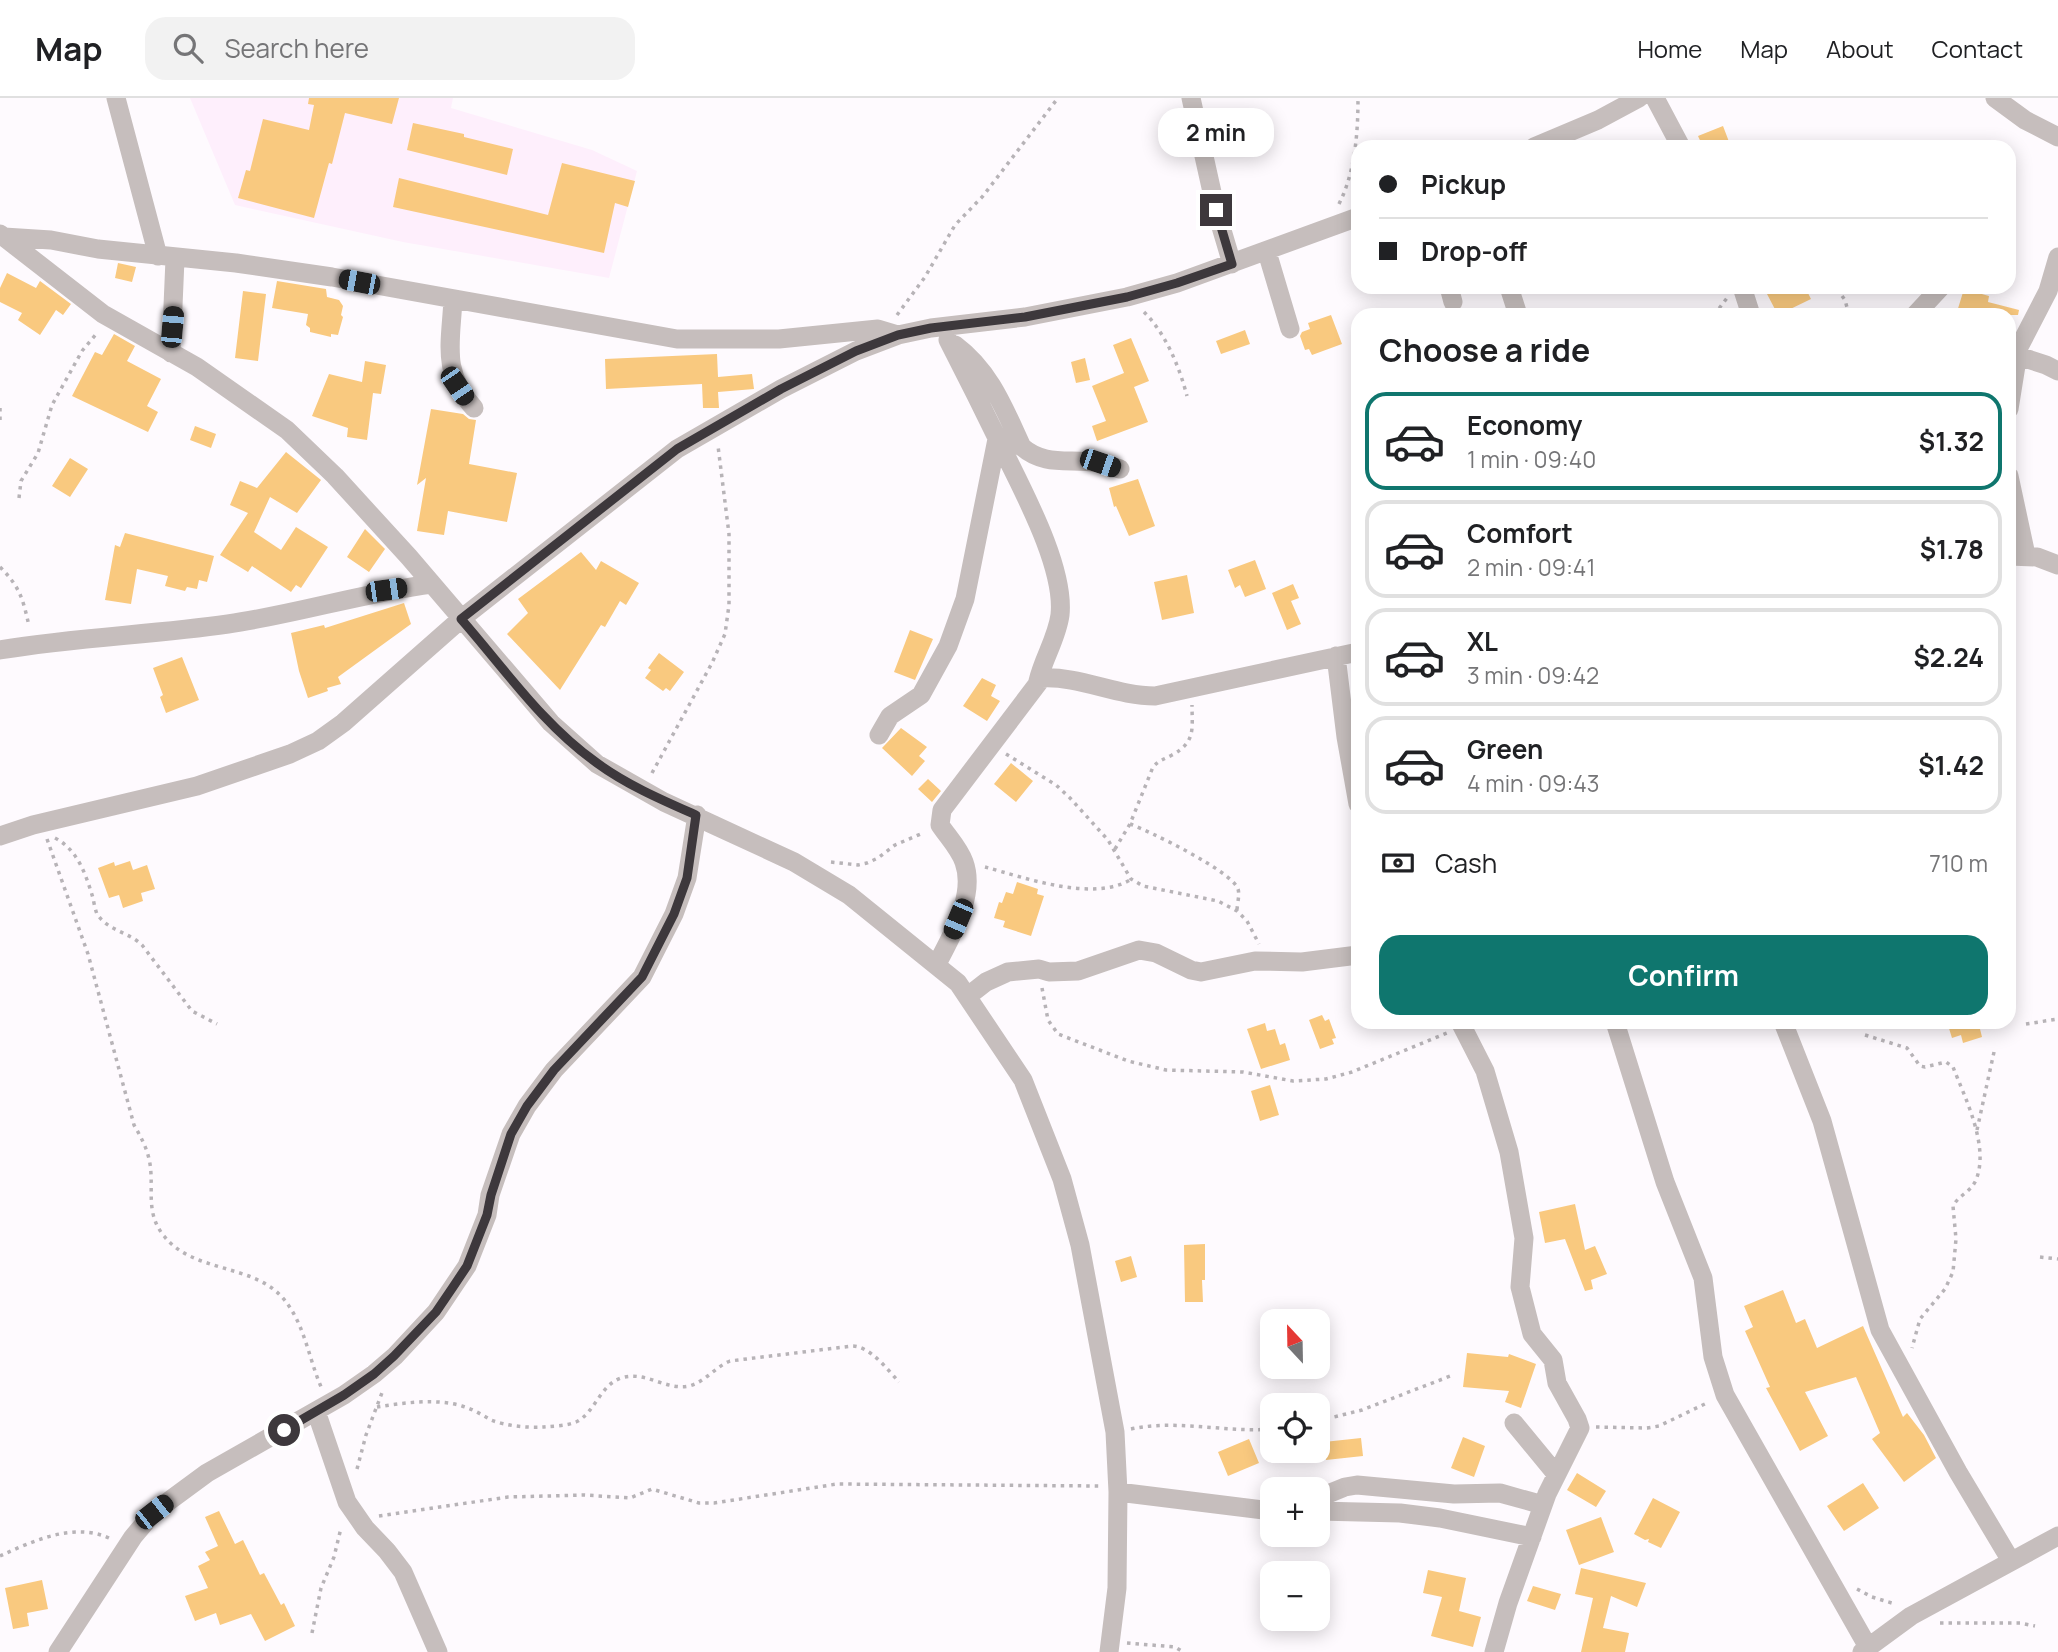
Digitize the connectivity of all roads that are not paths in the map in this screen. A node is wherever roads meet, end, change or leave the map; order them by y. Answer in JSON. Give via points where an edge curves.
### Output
{"nodes":[{"id":1,"x":116,"y":98,"type":"edge"},
{"id":2,"x":1191,"y":98,"type":"edge"},
{"id":3,"x":1639,"y":98,"type":"edge"},
{"id":4,"x":1655,"y":98,"type":"edge"},
{"id":5,"x":1995,"y":98,"type":"edge"},
{"id":6,"x":2058,"y":137,"type":"edge"},
{"id":7,"x":1551,"y":140,"type":"edge"},
{"id":8,"x":1677,"y":140,"type":"edge"},
{"id":9,"x":1351,"y":220,"type":"edge"},
{"id":10,"x":4,"y":240,"type":"edge"},
{"id":11,"x":1267,"y":252,"type":"junction"},
{"id":12,"x":166,"y":257,"type":"junction"},
{"id":13,"x":2058,"y":257,"type":"edge"},
{"id":14,"x":1232,"y":264,"type":"junction"},
{"id":15,"x":1934,"y":294,"type":"edge"},
{"id":16,"x":453,"y":299,"type":"junction"},
{"id":17,"x":1922,"y":308,"type":"edge"},
{"id":18,"x":931,"y":328,"type":"junction"},
{"id":19,"x":1290,"y":329,"type":"dead end"},
{"id":20,"x":898,"y":335,"type":"junction"},
{"id":21,"x":948,"y":340,"type":"junction"},
{"id":22,"x":2016,"y":349,"type":"edge"},
{"id":23,"x":171,"y":352,"type":"junction"},
{"id":24,"x":2016,"y":355,"type":"edge"},
{"id":25,"x":2058,"y":371,"type":"edge"},
{"id":26,"x":474,"y":408,"type":"dead end"},
{"id":27,"x":997,"y":439,"type":"junction"},
{"id":28,"x":1120,"y":470,"type":"dead end"},
{"id":29,"x":2017,"y":556,"type":"edge"},
{"id":30,"x":2058,"y":565,"type":"edge"},
{"id":31,"x":432,"y":584,"type":"junction"},
{"id":32,"x":461,"y":619,"type":"junction"},
{"id":33,"x":0,"y":650,"type":"edge"},
{"id":34,"x":1351,"y":653,"type":"edge"},
{"id":35,"x":1336,"y":656,"type":"junction"},
{"id":36,"x":1038,"y":681,"type":"junction"},
{"id":37,"x":879,"y":735,"type":"dead end"},
{"id":38,"x":1351,"y":765,"type":"edge"},
{"id":39,"x":696,"y":815,"type":"junction"},
{"id":40,"x":0,"y":836,"type":"edge"},
{"id":41,"x":1351,"y":956,"type":"edge"},
{"id":42,"x":937,"y":964,"type":"junction"},
{"id":43,"x":968,"y":996,"type":"junction"},
{"id":44,"x":1464,"y":1029,"type":"edge"},
{"id":45,"x":1617,"y":1029,"type":"edge"},
{"id":46,"x":1786,"y":1029,"type":"edge"},
{"id":47,"x":323,"y":1407,"type":"junction"},
{"id":48,"x":1514,"y":1423,"type":"dead end"},
{"id":49,"x":1556,"y":1474,"type":"junction"},
{"id":50,"x":1118,"y":1490,"type":"junction"},
{"id":51,"x":1330,"y":1493,"type":"edge"},
{"id":52,"x":1543,"y":1505,"type":"junction"},
{"id":53,"x":1260,"y":1509,"type":"edge"},
{"id":54,"x":1330,"y":1511,"type":"edge"},
{"id":55,"x":2058,"y":1536,"type":"edge"},
{"id":56,"x":1532,"y":1537,"type":"junction"},
{"id":57,"x":2011,"y":1562,"type":"junction"},
{"id":58,"x":1110,"y":1647,"type":"edge"},
{"id":59,"x":1865,"y":1650,"type":"edge"},
{"id":60,"x":58,"y":1652,"type":"edge"},
{"id":61,"x":438,"y":1652,"type":"edge"},
{"id":62,"x":1493,"y":1652,"type":"edge"}],
"edges":[{"from":1,"to":12,"type":"street"},
{"from":2,"to":14,"type":"street"},
{"from":3,"to":7,"type":"street"},
{"from":4,"to":8,"type":"street"},
{"from":5,"to":6,"type":"street"},
{"from":9,"to":11,"type":"street"},
{"from":10,"to":12,"type":"street","via":[[51,240]]},
{"from":10,"to":23,"type":"street","via":[[110,318]]},
{"from":11,"to":14,"type":"street"},
{"from":11,"to":19,"type":"street"},
{"from":12,"to":16,"type":"street","via":[[283,269]]},
{"from":12,"to":23,"type":"street"},
{"from":13,"to":22,"type":"street","via":[[2048,291]]},
{"from":14,"to":18,"type":"street","via":[[1127,297],[1025,317]]},
{"from":15,"to":17,"type":"street"},
{"from":16,"to":20,"type":"street","via":[[677,339],[779,339],[878,329]]},
{"from":16,"to":26,"type":"street","via":[[451,370]]},
{"from":18,"to":20,"type":"street"},
{"from":18,"to":21,"type":"street"},
{"from":20,"to":32,"type":"street","via":[[817,369],[677,449]]},
{"from":21,"to":27,"type":"street"},
{"from":21,"to":28,"type":"street","via":[[975,362],[994,386],[1022,447],[1044,460],[1100,463]]},
{"from":23,"to":31,"type":"street","via":[[287,430],[343,484]]},
{"from":24,"to":25,"type":"street"},
{"from":27,"to":36,"type":"street","via":[[1046,545],[1059,597],[1060,616]]},
{"from":27,"to":37,"type":"street","via":[[965,599],[948,646],[921,695],[891,716]]},
{"from":29,"to":30,"type":"street"},
{"from":31,"to":32,"type":"street"},
{"from":31,"to":33,"type":"street","via":[[231,624]]},
{"from":32,"to":39,"type":"street","via":[[551,723],[597,764]]},
{"from":32,"to":40,"type":"street","via":[[318,741],[197,786]]},
{"from":34,"to":35,"type":"street"},
{"from":35,"to":36,"type":"street","via":[[1154,696],[1047,677]]},
{"from":35,"to":38,"type":"street"},
{"from":36,"to":42,"type":"street","via":[[942,810],[940,825],[963,860],[966,888],[958,919]]},
{"from":39,"to":42,"type":"street","via":[[794,862],[849,895]]},
{"from":39,"to":47,"type":"street","via":[[687,878],[674,914],[642,977],[554,1070],[527,1106],[511,1134],[467,1266],[436,1312],[394,1356]]},
{"from":41,"to":43,"type":"street","via":[[1302,962],[1255,961],[1201,972],[1139,950],[1078,971],[1008,972]]},
{"from":42,"to":43,"type":"street"},
{"from":43,"to":50,"type":"street","via":[[1023,1080],[1062,1179],[1080,1245],[1115,1433]]},
{"from":44,"to":49,"type":"street","via":[[1485,1072],[1509,1152],[1524,1238],[1520,1287],[1529,1323],[1537,1342],[1553,1360],[1561,1392],[1580,1428]]},
{"from":45,"to":59,"type":"street","via":[[1665,1182],[1703,1278],[1713,1357],[1726,1395]]},
{"from":46,"to":57,"type":"street","via":[[1822,1121],[1880,1330]]},
{"from":47,"to":60,"type":"street","via":[[181,1490],[154,1512]]},
{"from":47,"to":61,"type":"street","via":[[347,1502],[403,1572]]},
{"from":48,"to":49,"type":"street"},
{"from":49,"to":52,"type":"street"},
{"from":50,"to":53,"type":"street"},
{"from":50,"to":58,"type":"street","via":[[1117,1588]]},
{"from":51,"to":52,"type":"street","via":[[1357,1485],[1454,1494],[1500,1493]]},
{"from":52,"to":56,"type":"street"},
{"from":54,"to":56,"type":"street","via":[[1440,1518]]},
{"from":55,"to":57,"type":"street"},
{"from":56,"to":62,"type":"street"},
{"from":57,"to":59,"type":"street","via":[[1911,1616]]}]}
